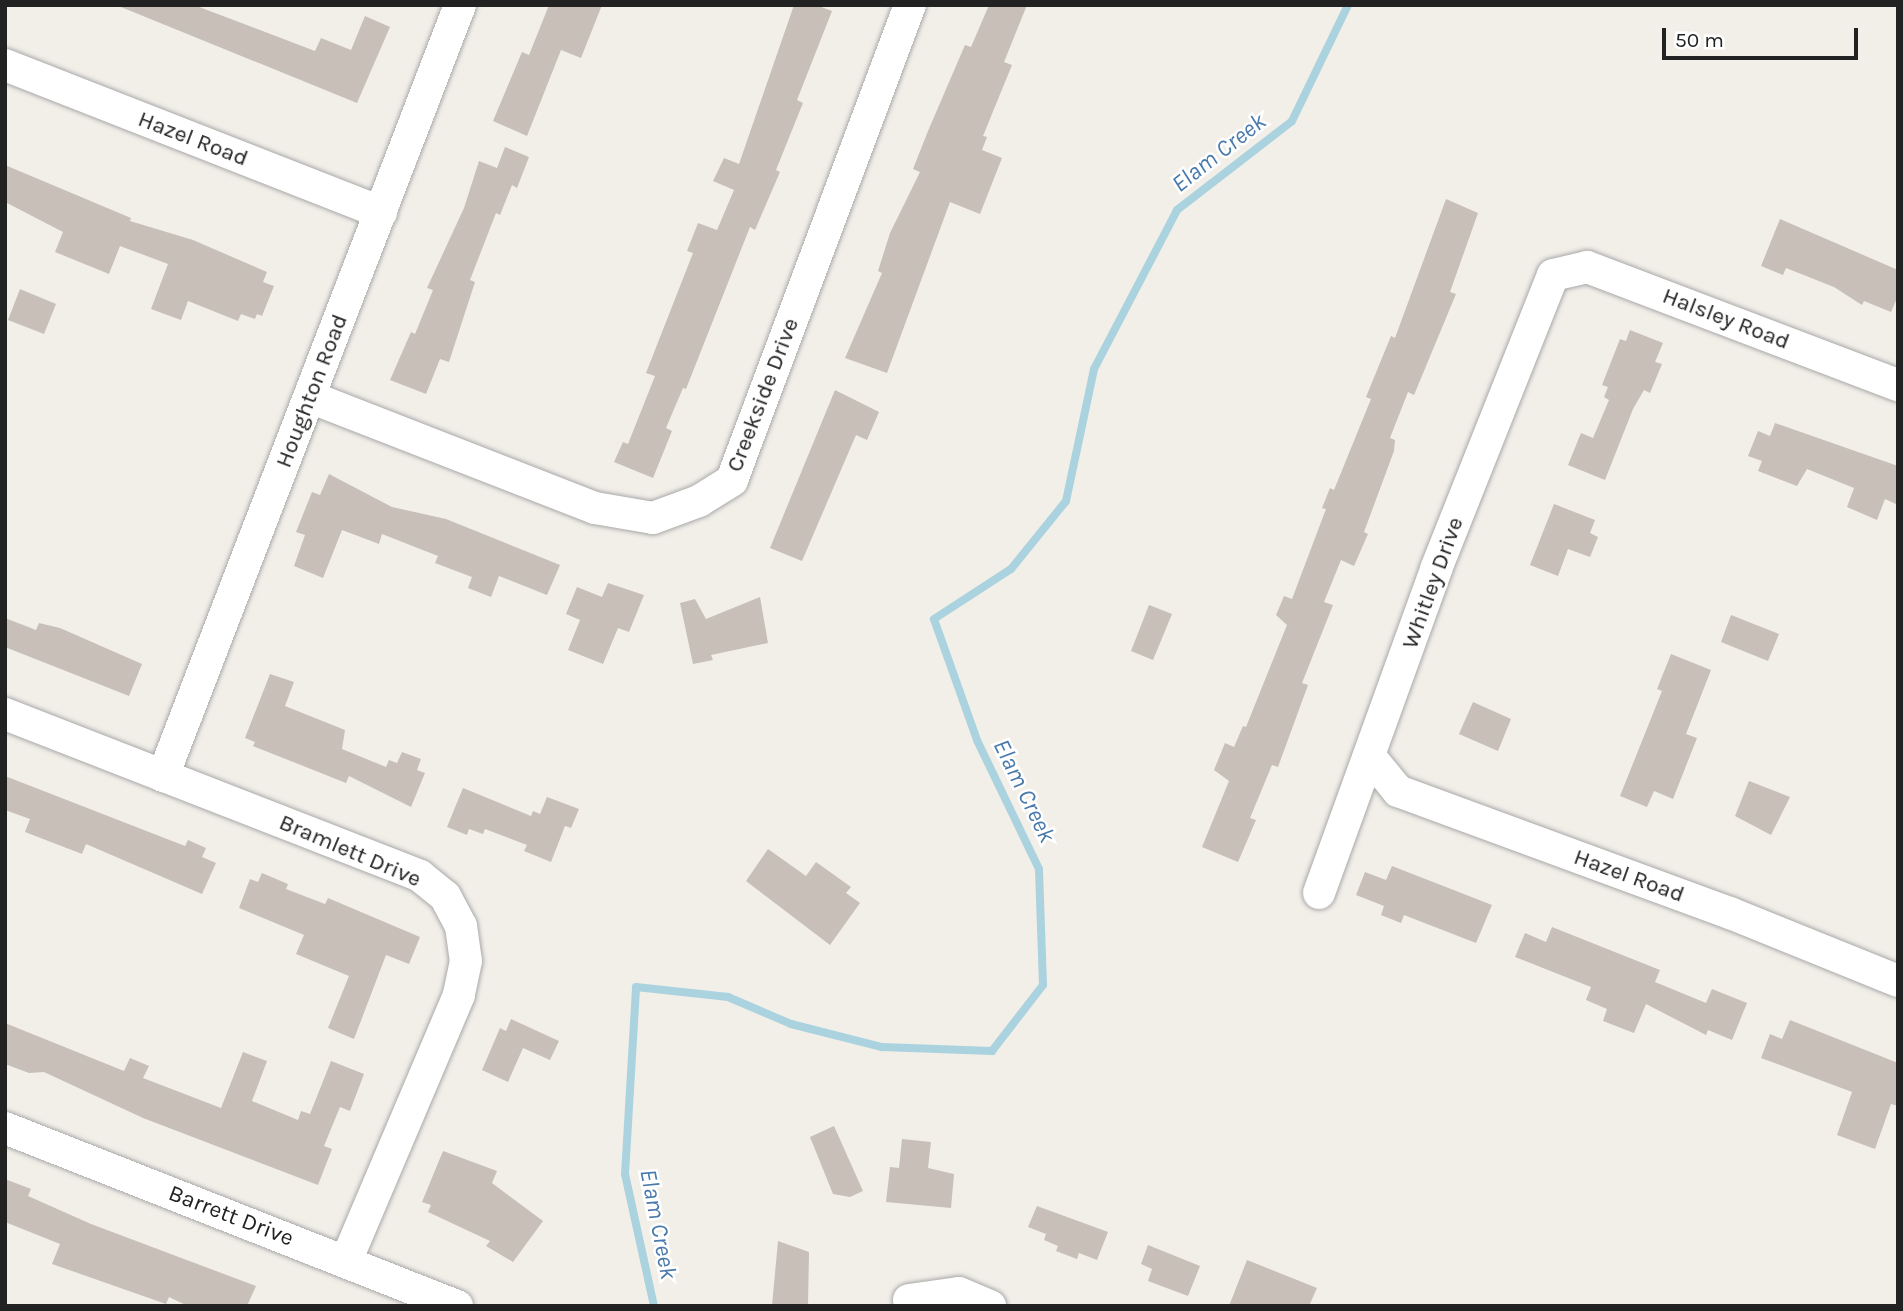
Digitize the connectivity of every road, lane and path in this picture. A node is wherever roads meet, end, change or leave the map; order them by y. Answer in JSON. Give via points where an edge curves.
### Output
{"nodes":[{"id":1,"x":460,"y":5,"type":"edge"},
{"id":2,"x":910,"y":5,"type":"edge"},
{"id":3,"x":5,"y":65,"type":"edge"},
{"id":4,"x":381,"y":212,"type":"junction"},
{"id":5,"x":1553,"y":275,"type":"joint"},
{"id":6,"x":1898,"y":385,"type":"edge"},
{"id":7,"x":310,"y":397,"type":"junction"},
{"id":8,"x":5,"y":714,"type":"edge"},
{"id":9,"x":1371,"y":758,"type":"junction"},
{"id":10,"x":163,"y":776,"type":"junction"},
{"id":11,"x":1319,"y":893,"type":"dead end"},
{"id":12,"x":1898,"y":981,"type":"edge"},
{"id":13,"x":5,"y":1128,"type":"edge"},
{"id":14,"x":346,"y":1261,"type":"junction"},
{"id":15,"x":909,"y":1300,"type":"dead end"},
{"id":16,"x":457,"y":1306,"type":"edge"},
{"id":17,"x":990,"y":1306,"type":"edge"}],
"edges":[{"from":1,"to":4,"type":"street","name":"Houghton Road"},
{"from":2,"to":7,"type":"street","name":"Creekside Drive","via":[[732,480],[699,501],[653,518],[595,508]]},
{"from":3,"to":4,"type":"street","name":"Hazel Road"},
{"from":4,"to":7,"type":"street","name":"Houghton Road"},
{"from":5,"to":6,"type":"street","name":"Halsley Road","via":[[1587,267]]},
{"from":5,"to":9,"type":"street","name":"Whitley Drive","via":[[1436,569]]},
{"from":7,"to":10,"type":"street","name":"Houghton Road"},
{"from":8,"to":10,"type":"street","name":"Bramlett Drive"},
{"from":9,"to":11,"type":"street","name":"Whitley Drive"},
{"from":9,"to":12,"type":"street","name":"Hazel Road","via":[[1398,791],[1730,913]]},
{"from":10,"to":14,"type":"street","name":"Bramlett Drive","via":[[419,876],[445,896],[461,926],[466,961],[459,995]]},
{"from":13,"to":14,"type":"street","name":"Barrett Drive"},
{"from":14,"to":16,"type":"street","name":"Barrett Drive"},
{"from":15,"to":17,"type":"street","via":[[959,1293]]}]}
